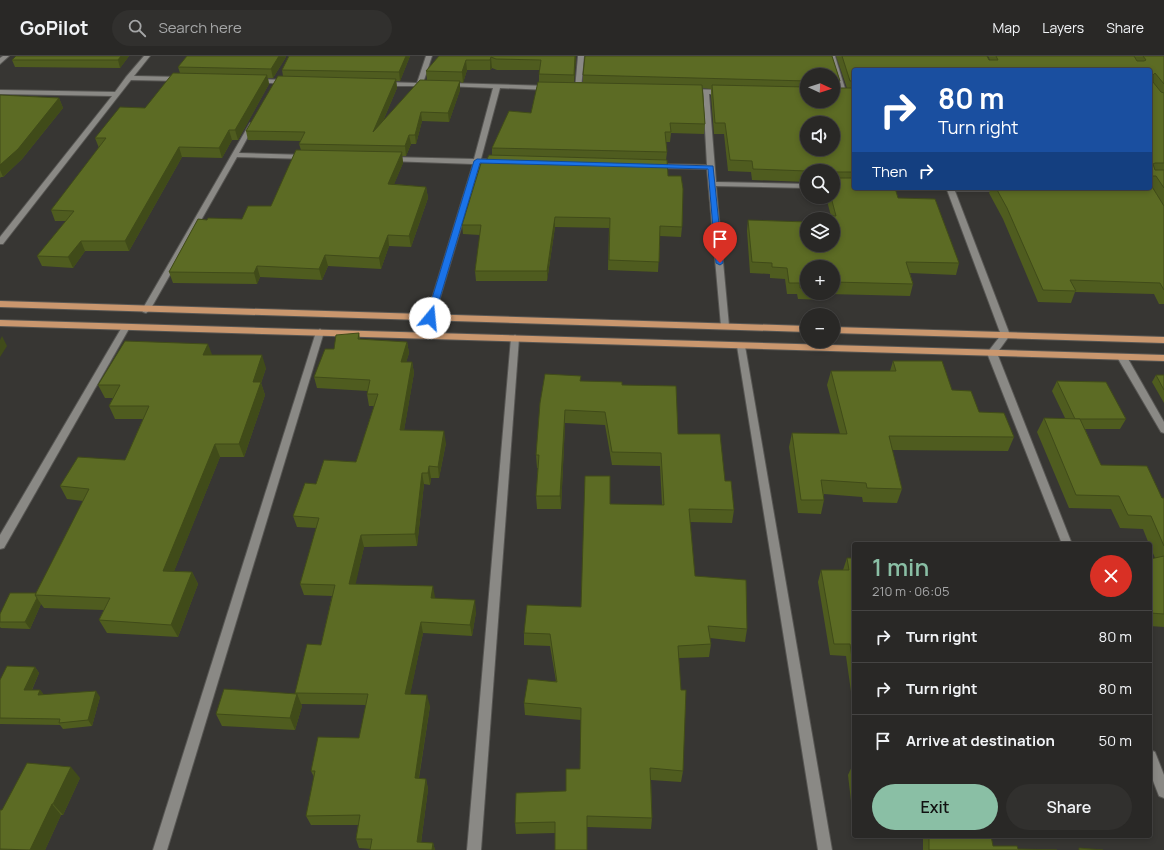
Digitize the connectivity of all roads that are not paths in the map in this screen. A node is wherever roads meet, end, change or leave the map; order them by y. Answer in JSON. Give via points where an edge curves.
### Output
{"nodes":[{"id":1,"x":6,"y":56,"type":"edge"},
{"id":2,"x":147,"y":56,"type":"edge"},
{"id":3,"x":429,"y":56,"type":"edge"},
{"id":4,"x":581,"y":56,"type":"edge"},
{"id":5,"x":832,"y":56,"type":"edge"},
{"id":6,"x":0,"y":62,"type":"edge"},
{"id":7,"x":128,"y":78,"type":"junction"},
{"id":8,"x":191,"y":80,"type":"edge"},
{"id":9,"x":245,"y":81,"type":"edge"},
{"id":10,"x":292,"y":82,"type":"edge"},
{"id":11,"x":379,"y":84,"type":"edge"},
{"id":12,"x":419,"y":85,"type":"junction"},
{"id":13,"x":435,"y":85,"type":"edge"},
{"id":14,"x":442,"y":85,"type":"edge"},
{"id":15,"x":497,"y":87,"type":"junction"},
{"id":16,"x":556,"y":88,"type":"edge"},
{"id":17,"x":585,"y":89,"type":"edge"},
{"id":18,"x":684,"y":91,"type":"edge"},
{"id":19,"x":0,"y":92,"type":"edge"},
{"id":20,"x":706,"y":92,"type":"junction"},
{"id":21,"x":730,"y":92,"type":"edge"},
{"id":22,"x":116,"y":94,"type":"junction"},
{"id":23,"x":852,"y":95,"type":"edge"},
{"id":24,"x":258,"y":115,"type":"edge"},
{"id":25,"x":235,"y":155,"type":"junction"},
{"id":26,"x":313,"y":157,"type":"edge"},
{"id":27,"x":383,"y":159,"type":"edge"},
{"id":28,"x":477,"y":161,"type":"junction"},
{"id":29,"x":500,"y":162,"type":"edge"},
{"id":30,"x":648,"y":166,"type":"edge"},
{"id":31,"x":711,"y":167,"type":"junction"},
{"id":32,"x":712,"y":184,"type":"junction"},
{"id":33,"x":800,"y":186,"type":"edge"},
{"id":34,"x":951,"y":190,"type":"edge"},
{"id":35,"x":0,"y":242,"type":"edge"},
{"id":36,"x":0,"y":304,"type":"edge"},
{"id":37,"x":146,"y":310,"type":"junction"},
{"id":38,"x":430,"y":318,"type":"junction"},
{"id":39,"x":0,"y":323,"type":"edge"},
{"id":40,"x":726,"y":326,"type":"junction"},
{"id":41,"x":126,"y":327,"type":"junction"},
{"id":42,"x":800,"y":329,"type":"edge"},
{"id":43,"x":840,"y":330,"type":"edge"},
{"id":44,"x":320,"y":332,"type":"junction"},
{"id":45,"x":1006,"y":335,"type":"junction"},
{"id":46,"x":515,"y":338,"type":"junction"},
{"id":47,"x":1164,"y":340,"type":"edge"},
{"id":48,"x":741,"y":346,"type":"junction"},
{"id":49,"x":992,"y":353,"type":"junction"},
{"id":50,"x":1122,"y":357,"type":"junction"},
{"id":51,"x":1164,"y":358,"type":"edge"},
{"id":52,"x":1164,"y":430,"type":"edge"},
{"id":53,"x":1066,"y":542,"type":"edge"},
{"id":54,"x":0,"y":545,"type":"edge"},
{"id":55,"x":1152,"y":761,"type":"edge"},
{"id":56,"x":1164,"y":792,"type":"edge"},
{"id":57,"x":160,"y":850,"type":"edge"},
{"id":58,"x":474,"y":850,"type":"edge"},
{"id":59,"x":825,"y":850,"type":"edge"}],
"edges":[{"from":1,"to":6,"type":"street"},
{"from":2,"to":7,"type":"street"},
{"from":3,"to":12,"type":"street"},
{"from":4,"to":17,"type":"street","via":[[574,88]]},
{"from":5,"to":23,"type":"street","via":[[841,95]]},
{"from":7,"to":8,"type":"street"},
{"from":7,"to":22,"type":"street"},
{"from":9,"to":10,"type":"street"},
{"from":11,"to":12,"type":"street"},
{"from":12,"to":13,"type":"street"},
{"from":14,"to":15,"type":"street"},
{"from":15,"to":16,"type":"street"},
{"from":15,"to":28,"type":"street"},
{"from":18,"to":20,"type":"street"},
{"from":19,"to":22,"type":"street"},
{"from":20,"to":21,"type":"street"},
{"from":20,"to":31,"type":"street"},
{"from":22,"to":35,"type":"street"},
{"from":24,"to":25,"type":"street"},
{"from":25,"to":26,"type":"street"},
{"from":25,"to":37,"type":"street"},
{"from":27,"to":28,"type":"street"},
{"from":28,"to":29,"type":"street"},
{"from":28,"to":38,"type":"street"},
{"from":30,"to":31,"type":"street"},
{"from":31,"to":32,"type":"street"},
{"from":32,"to":33,"type":"street"},
{"from":32,"to":40,"type":"street"},
{"from":34,"to":45,"type":"street"},
{"from":36,"to":37,"type":"main road"},
{"from":37,"to":38,"type":"main road"},
{"from":38,"to":40,"type":"main road"},
{"from":39,"to":41,"type":"main road"},
{"from":40,"to":42,"type":"main road"},
{"from":41,"to":44,"type":"main road"},
{"from":41,"to":54,"type":"street"},
{"from":43,"to":45,"type":"main road"},
{"from":44,"to":46,"type":"main road"},
{"from":44,"to":57,"type":"street"},
{"from":45,"to":47,"type":"main road"},
{"from":45,"to":49,"type":"street"},
{"from":46,"to":48,"type":"main road"},
{"from":46,"to":58,"type":"street"},
{"from":48,"to":49,"type":"main road"},
{"from":48,"to":59,"type":"street"},
{"from":49,"to":50,"type":"main road"},
{"from":49,"to":53,"type":"street"},
{"from":50,"to":51,"type":"main road"},
{"from":50,"to":52,"type":"street"},
{"from":55,"to":56,"type":"street"}]}
